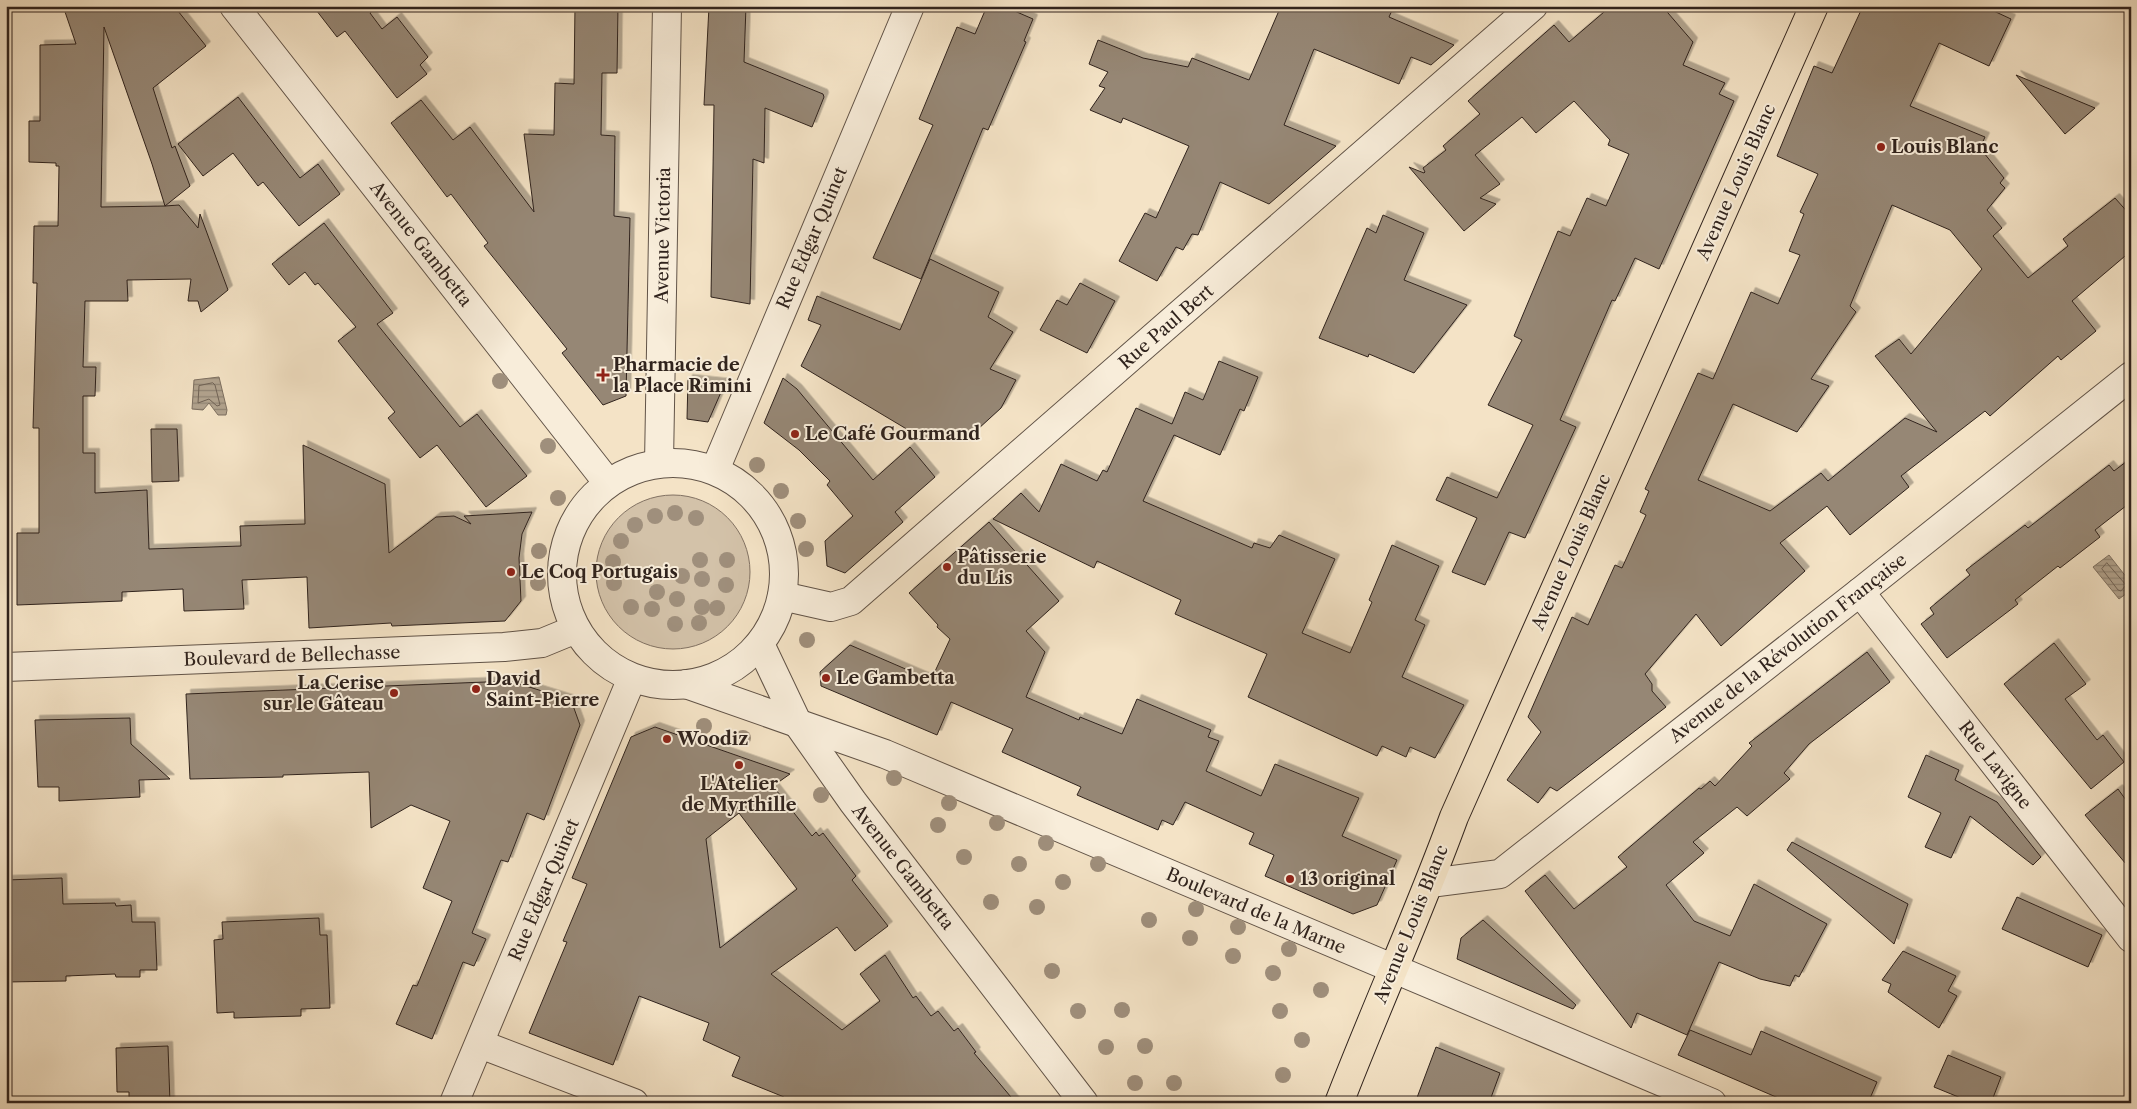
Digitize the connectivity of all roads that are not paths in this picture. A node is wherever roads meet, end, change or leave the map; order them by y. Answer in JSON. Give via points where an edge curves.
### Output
{"nodes":[{"id":1,"x":234,"y":6,"type":"edge"},
{"id":2,"x":668,"y":6,"type":"edge"},
{"id":3,"x":910,"y":6,"type":"edge"},
{"id":4,"x":1533,"y":6,"type":"edge"},
{"id":5,"x":1814,"y":6,"type":"edge"},
{"id":6,"x":2131,"y":376,"type":"edge"},
{"id":7,"x":660,"y":463,"type":"junction"},
{"id":8,"x":715,"y":470,"type":"junction"},
{"id":9,"x":608,"y":483,"type":"junction"},
{"id":10,"x":1860,"y":592,"type":"junction"},
{"id":11,"x":782,"y":596,"type":"junction"},
{"id":12,"x":576,"y":630,"type":"junction"},
{"id":13,"x":760,"y":644,"type":"junction"},
{"id":14,"x":6,"y":667,"type":"edge"},
{"id":15,"x":632,"y":678,"type":"junction"},
{"id":16,"x":686,"y":684,"type":"junction"},
{"id":17,"x":798,"y":724,"type":"junction"},
{"id":18,"x":1430,"y":883,"type":"junction"},
{"id":19,"x":2131,"y":938,"type":"edge"},
{"id":20,"x":1392,"y":969,"type":"junction"},
{"id":21,"x":480,"y":1044,"type":"junction"},
{"id":22,"x":1709,"y":1102,"type":"edge"},
{"id":23,"x":454,"y":1103,"type":"edge"},
{"id":24,"x":634,"y":1103,"type":"edge"},
{"id":25,"x":1084,"y":1103,"type":"edge"},
{"id":26,"x":1339,"y":1103,"type":"edge"}],
"edges":[{"from":1,"to":9,"type":"street","name":"Avenue Gambetta"},
{"from":2,"to":7,"type":"street","name":"Avenue Victoria"},
{"from":3,"to":8,"type":"street","name":"Rue Edgar Quinet"},
{"from":4,"to":11,"type":"street","name":"Rue Paul Bert","via":[[851,601],[831,607]]},
{"from":5,"to":18,"type":"main road","name":"Avenue Louis Blanc","via":[[1454,817]]},
{"from":6,"to":10,"type":"street","name":"Avenue de la Révolution Française"},
{"from":7,"to":8,"type":"street"},
{"from":7,"to":9,"type":"street"},
{"from":8,"to":11,"type":"street","via":[[742,486],[763,508],[774,528],[784,565]]},
{"from":9,"to":12,"type":"street","via":[[588,501],[573,524],[564,550],[561,577],[565,604]]},
{"from":10,"to":18,"type":"street","name":"Avenue de la Révolution Française","via":[[1500,874]]},
{"from":10,"to":19,"type":"street","name":"Rue Lavigne"},
{"from":11,"to":13,"type":"street","via":[[770,629]]},
{"from":12,"to":14,"type":"street","name":"Boulevard de Bellechasse","via":[[542,643],[504,647]]},
{"from":12,"to":15,"type":"street","via":[[600,658]]},
{"from":13,"to":16,"type":"street","via":[[740,663],[719,675]]},
{"from":13,"to":17,"type":"street","name":"Avenue Gambetta"},
{"from":15,"to":16,"type":"street"},
{"from":15,"to":21,"type":"street","name":"Rue Edgar Quinet"},
{"from":16,"to":17,"type":"street"},
{"from":17,"to":20,"type":"street","name":"Boulevard de la Marne","via":[[885,754]]},
{"from":17,"to":25,"type":"street","name":"Avenue Gambetta","via":[[853,802]]},
{"from":18,"to":20,"type":"main road","name":"Avenue Louis Blanc"},
{"from":20,"to":22,"type":"street","name":"Boulevard de la Marne"},
{"from":20,"to":26,"type":"main road","name":"Avenue Louis Blanc"},
{"from":21,"to":23,"type":"street","name":"Rue Edgar Quinet"},
{"from":21,"to":24,"type":"street"}]}
